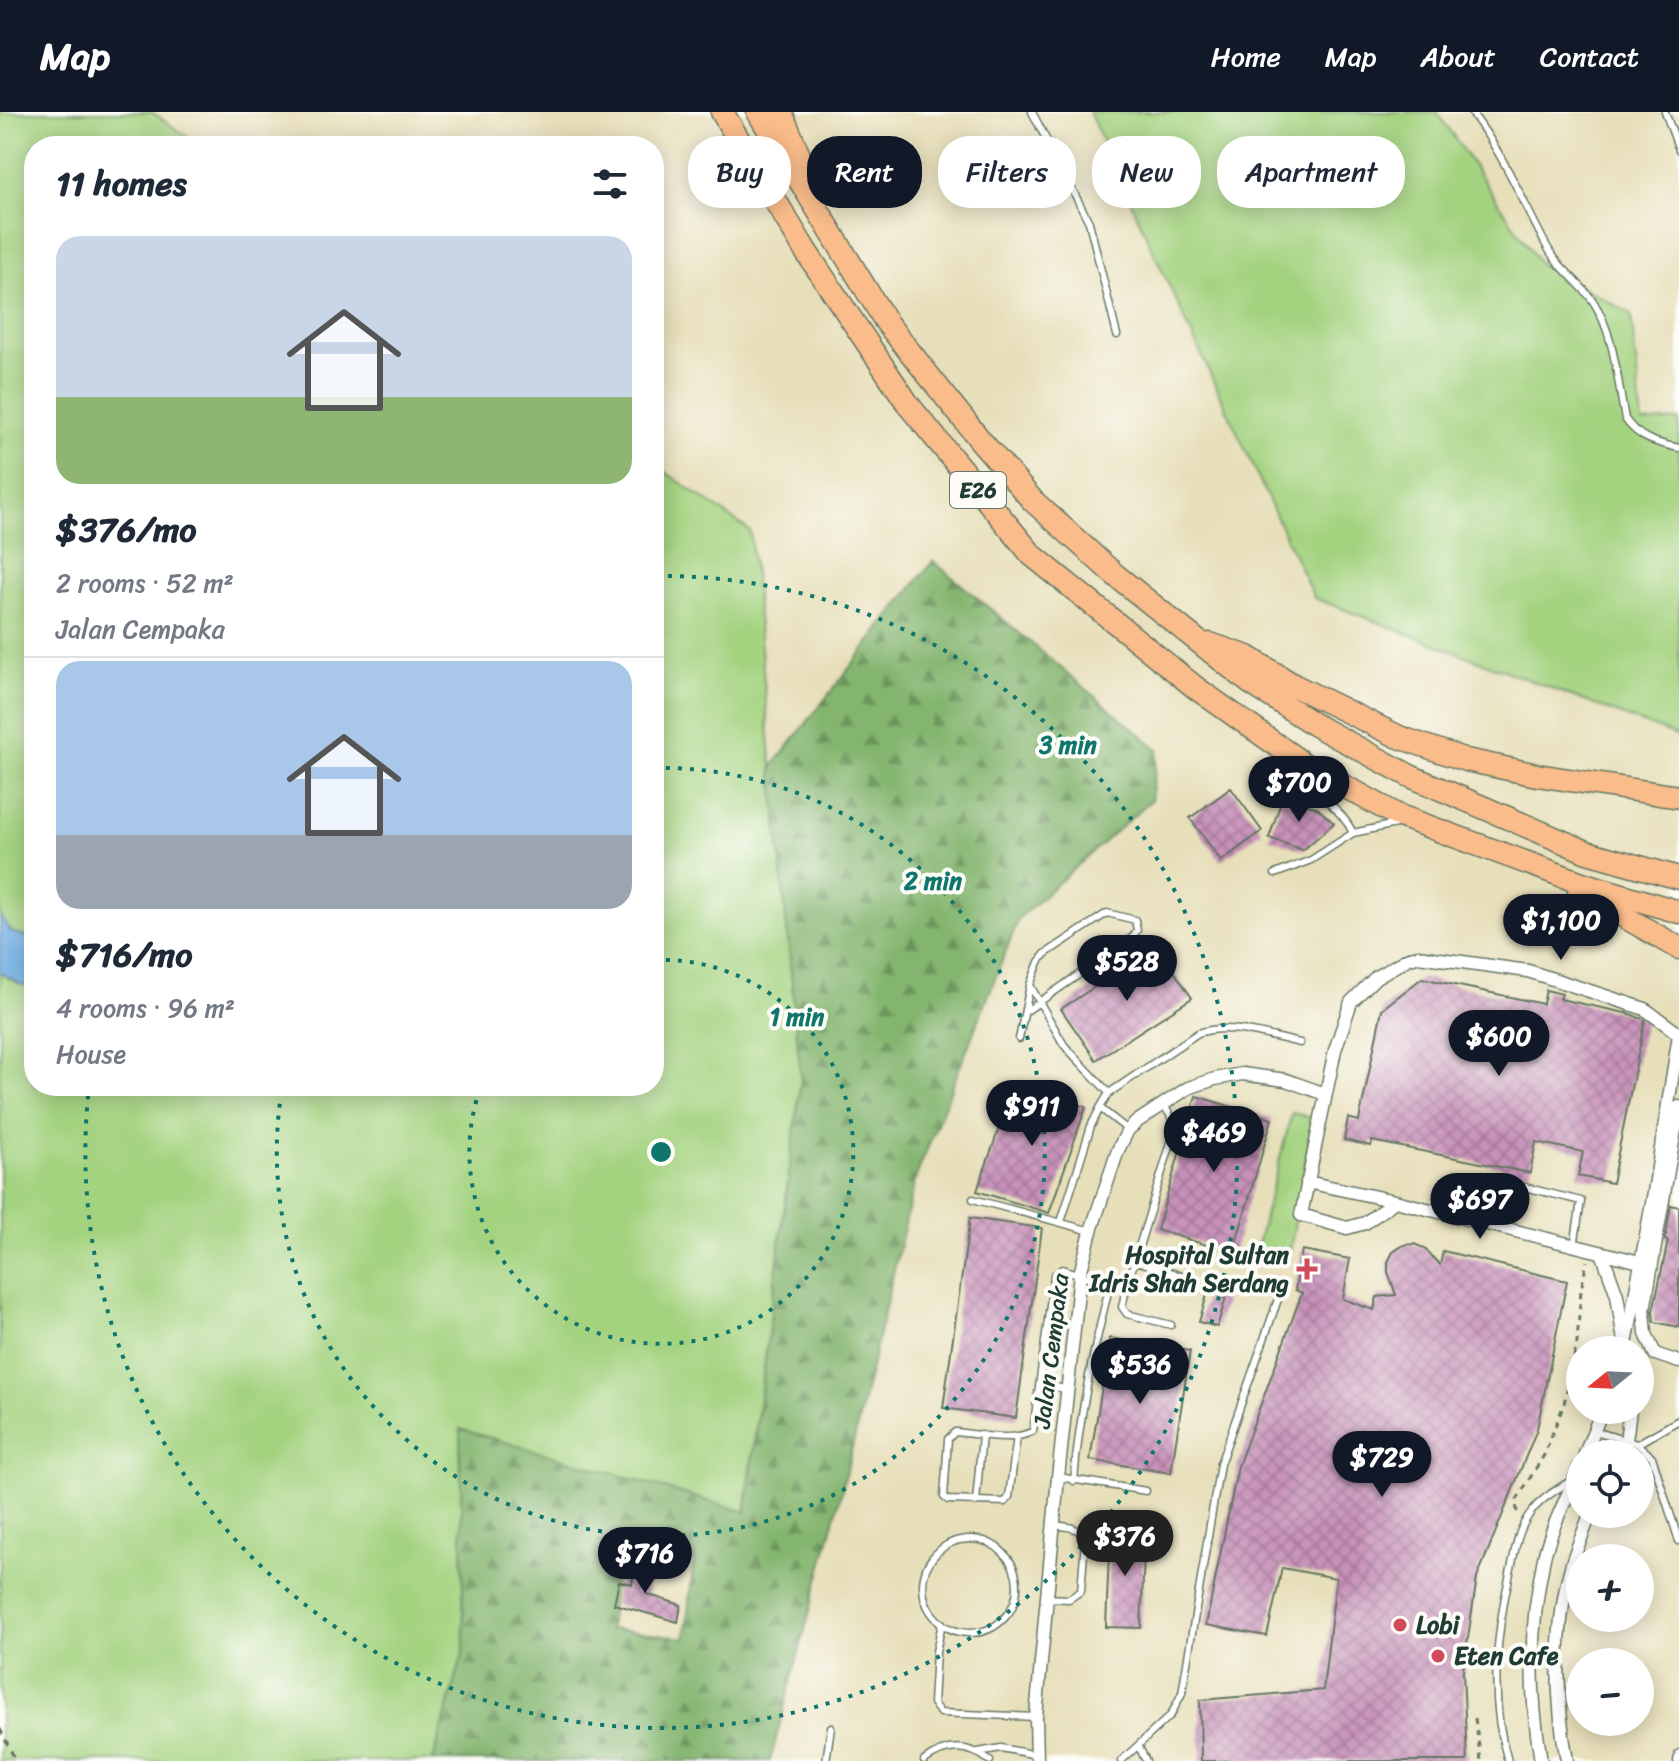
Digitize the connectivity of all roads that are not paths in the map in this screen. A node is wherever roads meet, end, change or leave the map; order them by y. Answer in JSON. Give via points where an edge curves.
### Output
{"nodes":[{"id":1,"x":722,"y":112,"type":"edge"},
{"id":2,"x":758,"y":112,"type":"edge"},
{"id":3,"x":781,"y":112,"type":"edge"},
{"id":4,"x":1032,"y":112,"type":"edge"},
{"id":5,"x":1471,"y":112,"type":"edge"},
{"id":6,"x":1665,"y":112,"type":"edge"},
{"id":7,"x":1679,"y":150,"type":"edge"},
{"id":8,"x":825,"y":224,"type":"junction"},
{"id":9,"x":1117,"y":335,"type":"dead end"},
{"id":10,"x":1679,"y":448,"type":"edge"},
{"id":11,"x":1194,"y":638,"type":"junction"},
{"id":12,"x":1302,"y":763,"type":"junction"},
{"id":13,"x":1679,"y":797,"type":"edge"},
{"id":14,"x":1428,"y":826,"type":"junction"},
{"id":15,"x":1353,"y":833,"type":"junction"},
{"id":16,"x":1529,"y":863,"type":"junction"},
{"id":17,"x":1275,"y":874,"type":"dead end"},
{"id":18,"x":1679,"y":878,"type":"edge"},
{"id":19,"x":1679,"y":912,"type":"edge"},
{"id":20,"x":1679,"y":948,"type":"edge"},
{"id":21,"x":1030,"y":985,"type":"junction"},
{"id":22,"x":1039,"y":1001,"type":"junction"},
{"id":23,"x":1025,"y":1012,"type":"junction"},
{"id":24,"x":1679,"y":1034,"type":"edge"},
{"id":25,"x":1019,"y":1039,"type":"dead end"},
{"id":26,"x":1300,"y":1043,"type":"dead end"},
{"id":27,"x":1677,"y":1056,"type":"edge"},
{"id":28,"x":1109,"y":1093,"type":"junction"},
{"id":29,"x":1325,"y":1094,"type":"junction"},
{"id":30,"x":1164,"y":1105,"type":"junction"},
{"id":31,"x":1679,"y":1107,"type":"edge"},
{"id":32,"x":1100,"y":1108,"type":"junction"},
{"id":33,"x":1128,"y":1130,"type":"junction"},
{"id":34,"x":1307,"y":1182,"type":"junction"},
{"id":35,"x":973,"y":1199,"type":"dead end"},
{"id":36,"x":1395,"y":1201,"type":"junction"},
{"id":37,"x":1061,"y":1222,"type":"junction"},
{"id":38,"x":1498,"y":1227,"type":"junction"},
{"id":39,"x":1091,"y":1231,"type":"junction"},
{"id":40,"x":1574,"y":1247,"type":"junction"},
{"id":41,"x":1596,"y":1252,"type":"junction"},
{"id":42,"x":1134,"y":1260,"type":"junction"},
{"id":43,"x":1640,"y":1262,"type":"junction"},
{"id":44,"x":1080,"y":1274,"type":"junction"},
{"id":45,"x":1187,"y":1278,"type":"dead end"},
{"id":46,"x":1110,"y":1284,"type":"junction"},
{"id":47,"x":1282,"y":1288,"type":"dead end"},
{"id":48,"x":1126,"y":1289,"type":"junction"},
{"id":49,"x":1171,"y":1325,"type":"dead end"},
{"id":50,"x":1622,"y":1336,"type":"edge"},
{"id":51,"x":1627,"y":1336,"type":"edge"},
{"id":52,"x":1679,"y":1362,"type":"edge"},
{"id":53,"x":1040,"y":1383,"type":"junction"},
{"id":54,"x":1068,"y":1390,"type":"junction"},
{"id":55,"x":1679,"y":1420,"type":"edge"},
{"id":56,"x":1597,"y":1424,"type":"edge"},
{"id":57,"x":1594,"y":1431,"type":"junction"},
{"id":58,"x":982,"y":1435,"type":"junction"},
{"id":59,"x":1017,"y":1436,"type":"junction"},
{"id":60,"x":1590,"y":1440,"type":"edge"},
{"id":61,"x":1624,"y":1440,"type":"edge"},
{"id":62,"x":1635,"y":1440,"type":"edge"},
{"id":63,"x":1654,"y":1461,"type":"edge"},
{"id":64,"x":1058,"y":1477,"type":"junction"},
{"id":65,"x":1074,"y":1481,"type":"junction"},
{"id":66,"x":1566,"y":1481,"type":"edge"},
{"id":67,"x":1146,"y":1491,"type":"dead end"},
{"id":68,"x":976,"y":1502,"type":"junction"},
{"id":69,"x":1566,"y":1503,"type":"edge"},
{"id":70,"x":1054,"y":1525,"type":"junction"},
{"id":71,"x":1585,"y":1528,"type":"edge"},
{"id":72,"x":1679,"y":1541,"type":"edge"},
{"id":73,"x":1047,"y":1598,"type":"junction"},
{"id":74,"x":942,"y":1623,"type":"junction"},
{"id":75,"x":1036,"y":1717,"type":"junction"},
{"id":76,"x":831,"y":1727,"type":"dead end"},
{"id":77,"x":1139,"y":1747,"type":"junction"},
{"id":78,"x":978,"y":1752,"type":"junction"},
{"id":79,"x":1679,"y":1753,"type":"edge"},
{"id":80,"x":1037,"y":1758,"type":"edge"},
{"id":81,"x":826,"y":1761,"type":"edge"},
{"id":82,"x":924,"y":1761,"type":"edge"},
{"id":83,"x":990,"y":1761,"type":"edge"},
{"id":84,"x":1121,"y":1761,"type":"edge"},
{"id":85,"x":1146,"y":1761,"type":"edge"},
{"id":86,"x":1508,"y":1761,"type":"edge"},
{"id":87,"x":1541,"y":1761,"type":"edge"},
{"id":88,"x":1567,"y":1761,"type":"edge"},
{"id":89,"x":1677,"y":1761,"type":"edge"}],
"edges":[{"from":1,"to":12,"type":"highway","number":"E26","via":[[805,250],[910,407],[1032,555],[1196,688]]},
{"from":2,"to":8,"type":"highway","number":"E26"},
{"from":3,"to":8,"type":"highway"},
{"from":4,"to":9,"type":"lane","via":[[1089,222]]},
{"from":5,"to":10,"type":"lane","via":[[1488,134],[1546,246],[1604,320],[1625,419],[1649,441]]},
{"from":6,"to":7,"type":"lane"},
{"from":8,"to":11,"type":"highway","number":"E26","via":[[886,322],[1033,501]]},
{"from":11,"to":13,"type":"highway","via":[[1248,657],[1399,737],[1466,760]]},
{"from":11,"to":18,"type":"highway","number":"E26","via":[[1315,725],[1410,776],[1587,852]]},
{"from":12,"to":14,"type":"highway","number":"E26","via":[[1397,815]]},
{"from":12,"to":15,"type":"lane","via":[[1316,790]]},
{"from":14,"to":15,"type":"lane","via":[[1393,824]]},
{"from":14,"to":16,"type":"highway","number":"E26"},
{"from":15,"to":17,"type":"lane","via":[[1311,860]]},
{"from":16,"to":19,"type":"highway","number":"E26"},
{"from":16,"to":20,"type":"highway"},
{"from":21,"to":22,"type":"lane"},
{"from":21,"to":22,"type":"lane","via":[[1045,954],[1099,916],[1113,913],[1135,920],[1133,937]]},
{"from":21,"to":23,"type":"lane"},
{"from":22,"to":23,"type":"lane"},
{"from":22,"to":28,"type":"lane","via":[[1064,1045]]},
{"from":23,"to":25,"type":"lane"},
{"from":24,"to":27,"type":"street"},
{"from":24,"to":29,"type":"street","via":[[1645,1009],[1528,971],[1418,956],[1376,977],[1351,1002]]},
{"from":26,"to":28,"type":"lane","via":[[1212,1028]]},
{"from":27,"to":43,"type":"street"},
{"from":28,"to":32,"type":"lane"},
{"from":29,"to":30,"type":"street","via":[[1286,1080],[1242,1074],[1188,1088]]},
{"from":29,"to":34,"type":"street"},
{"from":30,"to":33,"type":"street"},
{"from":30,"to":42,"type":"lane","via":[[1174,1133]]},
{"from":31,"to":52,"type":"street","via":[[1644,1310],[1655,1354]]},
{"from":32,"to":33,"type":"lane"},
{"from":32,"to":37,"type":"lane"},
{"from":33,"to":39,"type":"street","name":"Jalan Cempaka"},
{"from":34,"to":36,"type":"street"},
{"from":34,"to":36,"type":"street","via":[[1301,1215],[1347,1228],[1365,1223]]},
{"from":35,"to":37,"type":"lane"},
{"from":36,"to":38,"type":"street"},
{"from":37,"to":39,"type":"lane"},
{"from":38,"to":40,"type":"street"},
{"from":38,"to":40,"type":"lane","via":[[1504,1182],[1581,1201]]},
{"from":39,"to":44,"type":"street","name":"Jalan Cempaka"},
{"from":40,"to":41,"type":"street"},
{"from":41,"to":43,"type":"street"},
{"from":41,"to":50,"type":"street","via":[[1617,1295]]},
{"from":42,"to":45,"type":"lane"},
{"from":42,"to":48,"type":"lane"},
{"from":43,"to":51,"type":"street"},
{"from":44,"to":46,"type":"lane"},
{"from":44,"to":53,"type":"lane","via":[[1062,1269],[1054,1275]]},
{"from":44,"to":54,"type":"street","name":"Jalan Cempaka"},
{"from":46,"to":48,"type":"lane"},
{"from":46,"to":65,"type":"lane","via":[[1077,1436]]},
{"from":47,"to":77,"type":"lane","via":[[1220,1464],[1182,1693],[1171,1715]]},
{"from":48,"to":49,"type":"lane","via":[[1122,1307],[1127,1314]]},
{"from":53,"to":54,"type":"lane"},
{"from":53,"to":59,"type":"lane","via":[[1033,1431]]},
{"from":54,"to":64,"type":"street","name":"Jalan Cempaka"},
{"from":55,"to":62,"type":"lane"},
{"from":56,"to":57,"type":"street"},
{"from":57,"to":60,"type":"street"},
{"from":57,"to":61,"type":"lane"},
{"from":58,"to":59,"type":"lane"},
{"from":58,"to":68,"type":"lane"},
{"from":58,"to":68,"type":"lane","via":[[950,1435],[943,1493],[948,1500]]},
{"from":59,"to":68,"type":"lane","via":[[1009,1497],[1001,1503]]},
{"from":63,"to":72,"type":"lane"},
{"from":64,"to":65,"type":"lane"},
{"from":64,"to":70,"type":"street","name":"Jalan Cempaka"},
{"from":65,"to":67,"type":"lane"},
{"from":66,"to":86,"type":"lane","via":[[1542,1500],[1519,1532],[1500,1618],[1499,1733]]},
{"from":69,"to":87,"type":"street","via":[[1545,1556],[1530,1653]]},
{"from":70,"to":73,"type":"street","name":"Jalan Cempaka"},
{"from":70,"to":73,"type":"lane","via":[[1083,1533],[1081,1591],[1069,1599]]},
{"from":71,"to":88,"type":"street","via":[[1561,1625],[1559,1717]]},
{"from":73,"to":75,"type":"street","name":"Jalan Cempaka"},
{"from":74,"to":74,"type":"lane","via":[[932,1613],[924,1585],[933,1557],[943,1547],[971,1539],[999,1548],[1010,1561],[1017,1592],[1002,1621],[965,1632]]},
{"from":74,"to":75,"type":"lane","via":[[935,1709]]},
{"from":75,"to":80,"type":"street","name":"Jalan Cempaka"},
{"from":76,"to":81,"type":"lane"},
{"from":77,"to":84,"type":"lane"},
{"from":77,"to":85,"type":"lane"},
{"from":78,"to":80,"type":"lane","via":[[1001,1748]]},
{"from":78,"to":82,"type":"lane","via":[[950,1747]]},
{"from":78,"to":83,"type":"lane"},
{"from":79,"to":89,"type":"lane"}]}
